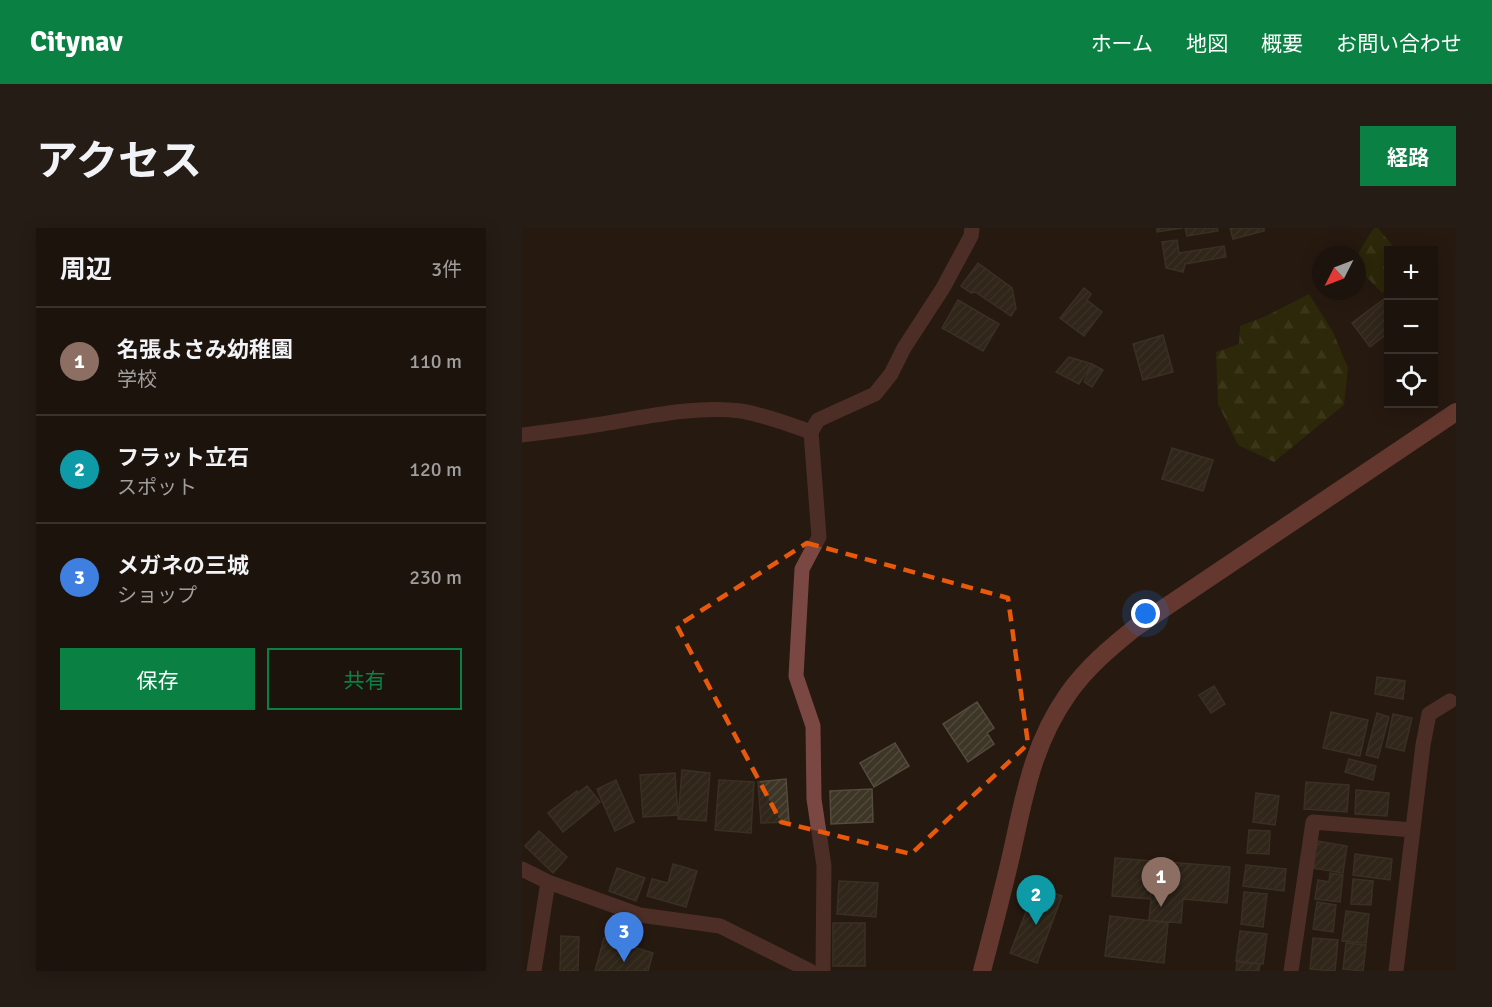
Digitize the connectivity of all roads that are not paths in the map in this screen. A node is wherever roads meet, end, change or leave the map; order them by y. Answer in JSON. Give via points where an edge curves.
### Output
{"nodes":[{"id":1,"x":972,"y":228,"type":"edge"},
{"id":2,"x":1456,"y":412,"type":"edge"},
{"id":3,"x":811,"y":432,"type":"junction"},
{"id":4,"x":522,"y":435,"type":"edge"},
{"id":5,"x":1450,"y":701,"type":"dead end"},
{"id":6,"x":1413,"y":830,"type":"junction"},
{"id":7,"x":522,"y":869,"type":"edge"},
{"id":8,"x":548,"y":882,"type":"junction"},
{"id":9,"x":534,"y":971,"type":"edge"},
{"id":10,"x":810,"y":971,"type":"edge"},
{"id":11,"x":823,"y":971,"type":"edge"},
{"id":12,"x":982,"y":971,"type":"edge"},
{"id":13,"x":1291,"y":971,"type":"edge"},
{"id":14,"x":1396,"y":971,"type":"edge"}],
"edges":[{"from":1,"to":3,"type":"street","via":[[943,288],[891,374],[875,394],[818,420]]},
{"from":2,"to":12,"type":"street","via":[[1136,627],[1089,669],[1068,694],[1036,755]]},
{"from":3,"to":4,"type":"street","via":[[767,416],[738,411],[693,411]]},
{"from":3,"to":11,"type":"street","via":[[819,537],[802,569],[796,676],[813,726],[814,799],[824,866]]},
{"from":5,"to":6,"type":"street","via":[[1429,714]]},
{"from":6,"to":13,"type":"street","via":[[1313,822]]},
{"from":6,"to":14,"type":"street"},
{"from":7,"to":8,"type":"street"},
{"from":8,"to":9,"type":"street"},
{"from":8,"to":10,"type":"street","via":[[639,915],[720,926]]}]}
